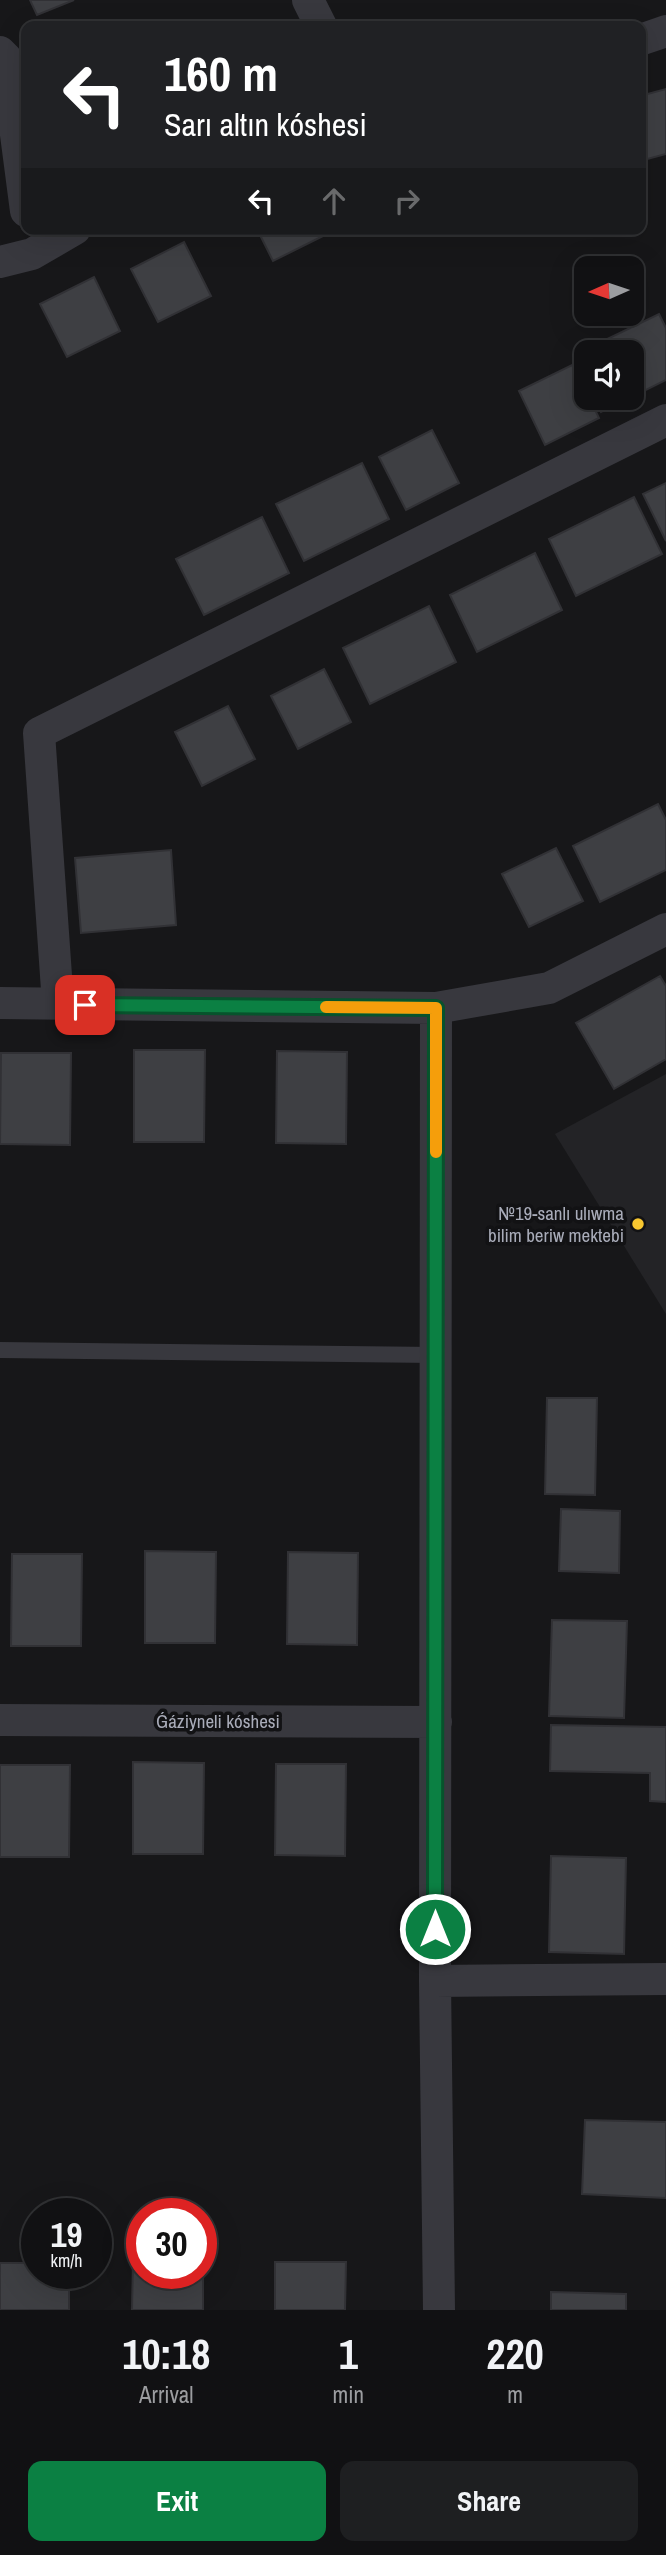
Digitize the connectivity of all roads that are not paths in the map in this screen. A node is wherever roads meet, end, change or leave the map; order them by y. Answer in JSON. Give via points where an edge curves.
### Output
{"nodes":[{"id":1,"x":308,"y":0,"type":"edge"},
{"id":2,"x":318,"y":21,"type":"edge"},
{"id":3,"x":666,"y":31,"type":"edge"},
{"id":4,"x":646,"y":38,"type":"edge"},
{"id":5,"x":0,"y":52,"type":"edge"},
{"id":6,"x":21,"y":173,"type":"edge"},
{"id":7,"x":54,"y":235,"type":"edge"},
{"id":8,"x":30,"y":242,"type":"edge"},
{"id":9,"x":0,"y":262,"type":"edge"},
{"id":10,"x":666,"y":421,"type":"edge"},
{"id":11,"x":666,"y":929,"type":"edge"},
{"id":12,"x":0,"y":1003,"type":"edge"},
{"id":13,"x":58,"y":1004,"type":"junction"},
{"id":14,"x":436,"y":1008,"type":"junction"},
{"id":15,"x":0,"y":1350,"type":"edge"},
{"id":16,"x":436,"y":1354,"type":"junction"},
{"id":17,"x":0,"y":1720,"type":"edge"},
{"id":18,"x":436,"y":1722,"type":"junction"},
{"id":19,"x":666,"y":1979,"type":"edge"},
{"id":20,"x":435,"y":1980,"type":"junction"},
{"id":21,"x":439,"y":2310,"type":"edge"}],
"edges":[{"from":1,"to":2,"type":"street"},
{"from":3,"to":4,"type":"street"},
{"from":5,"to":6,"type":"street","via":[[6,58]]},
{"from":7,"to":8,"type":"street"},
{"from":8,"to":9,"type":"street"},
{"from":10,"to":13,"type":"street","via":[[38,733]]},
{"from":11,"to":14,"type":"street","via":[[549,988]]},
{"from":12,"to":13,"type":"street"},
{"from":13,"to":14,"type":"street"},
{"from":14,"to":16,"type":"street"},
{"from":15,"to":16,"type":"lane"},
{"from":16,"to":18,"type":"street"},
{"from":17,"to":18,"type":"street","name":"Ǵáziyneli kóshesi"},
{"from":18,"to":20,"type":"street"},
{"from":19,"to":20,"type":"street"},
{"from":20,"to":21,"type":"street"}]}
